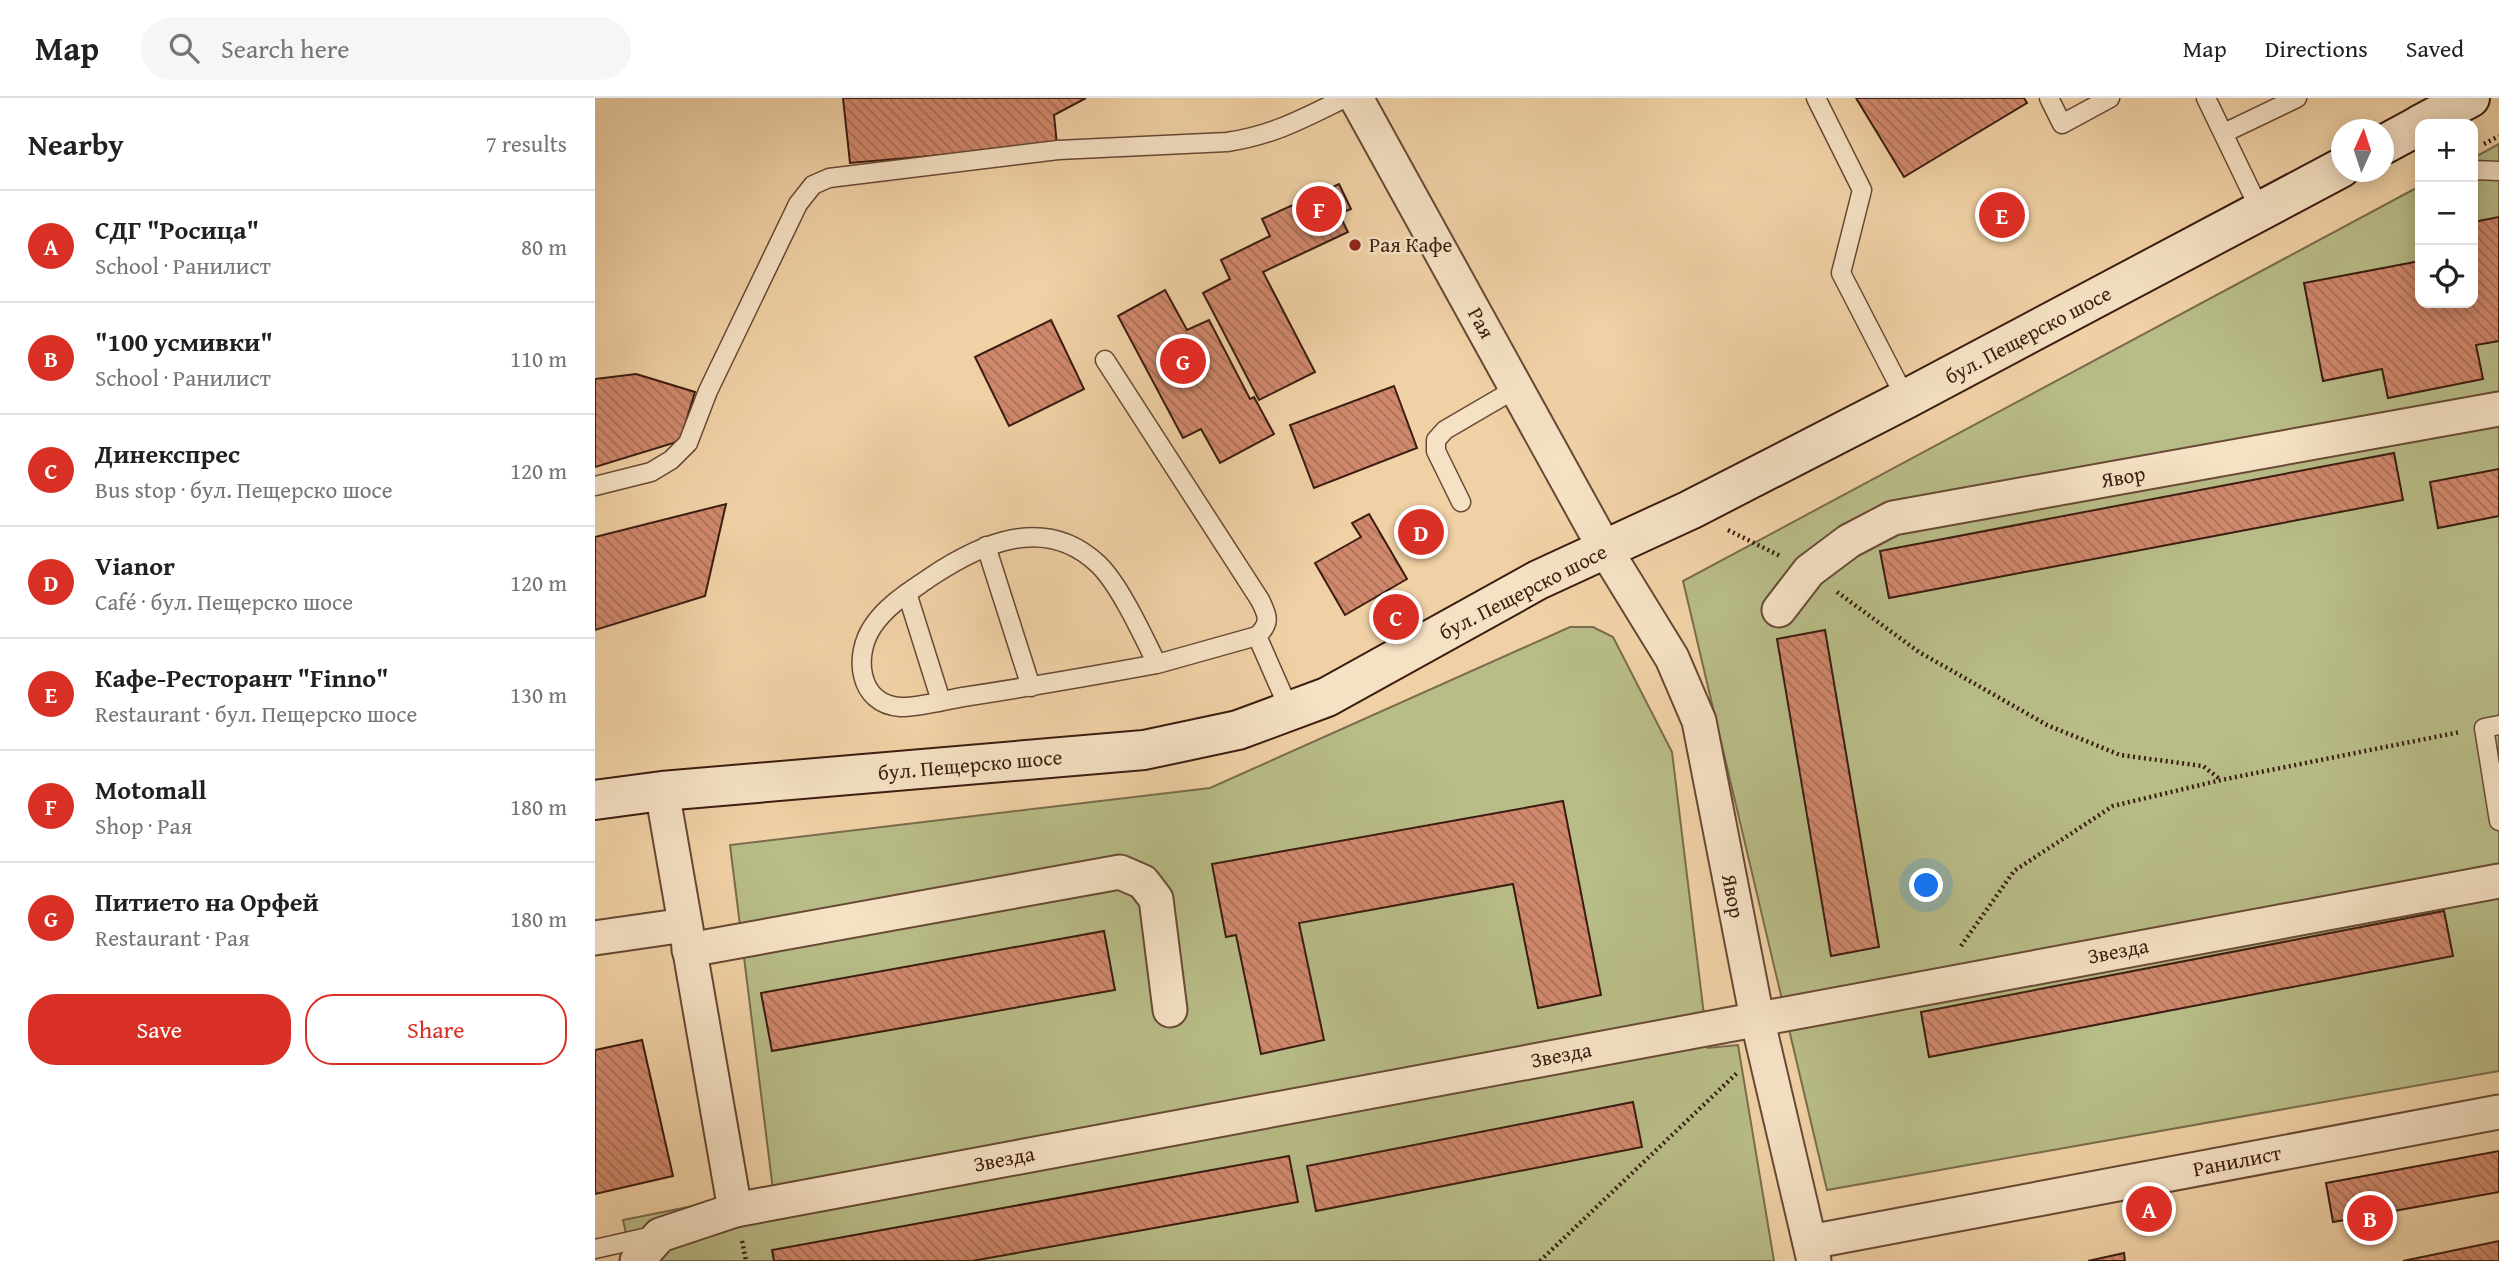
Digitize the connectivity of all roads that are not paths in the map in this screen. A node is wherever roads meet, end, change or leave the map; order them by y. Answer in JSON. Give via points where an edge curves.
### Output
{"nodes":[{"id":1,"x":1345,"y":98,"type":"edge"},
{"id":2,"x":1356,"y":98,"type":"edge"},
{"id":3,"x":1816,"y":98,"type":"edge"},
{"id":4,"x":2049,"y":98,"type":"edge"},
{"id":5,"x":2110,"y":98,"type":"edge"},
{"id":6,"x":2206,"y":98,"type":"edge"},
{"id":7,"x":2297,"y":98,"type":"edge"},
{"id":8,"x":2440,"y":113,"type":"edge"},
{"id":9,"x":2224,"y":133,"type":"junction"},
{"id":10,"x":2394,"y":139,"type":"edge"},
{"id":11,"x":2478,"y":170,"type":"edge"},
{"id":12,"x":2499,"y":171,"type":"edge"},
{"id":13,"x":2331,"y":174,"type":"edge"},
{"id":14,"x":2261,"y":212,"type":"junction"},
{"id":15,"x":1105,"y":360,"type":"dead end"},
{"id":16,"x":1517,"y":388,"type":"junction"},
{"id":17,"x":1906,"y":399,"type":"junction"},
{"id":18,"x":2499,"y":409,"type":"edge"},
{"id":19,"x":595,"y":486,"type":"edge"},
{"id":20,"x":1461,"y":502,"type":"dead end"},
{"id":21,"x":986,"y":546,"type":"junction"},
{"id":22,"x":1605,"y":549,"type":"junction"},
{"id":23,"x":907,"y":593,"type":"junction"},
{"id":24,"x":1779,"y":610,"type":"dead end"},
{"id":25,"x":1257,"y":636,"type":"junction"},
{"id":26,"x":1157,"y":664,"type":"junction"},
{"id":27,"x":1031,"y":687,"type":"junction"},
{"id":28,"x":941,"y":701,"type":"junction"},
{"id":29,"x":1290,"y":711,"type":"junction"},
{"id":30,"x":2491,"y":726,"type":"edge"},
{"id":31,"x":661,"y":791,"type":"junction"},
{"id":32,"x":595,"y":800,"type":"edge"},
{"id":33,"x":2499,"y":821,"type":"edge"},
{"id":34,"x":2499,"y":881,"type":"edge"},
{"id":35,"x":687,"y":937,"type":"junction"},
{"id":36,"x":595,"y":938,"type":"edge"},
{"id":37,"x":1170,"y":1010,"type":"dead end"},
{"id":38,"x":1761,"y":1032,"type":"junction"},
{"id":39,"x":2499,"y":1112,"type":"edge"},
{"id":40,"x":735,"y":1210,"type":"junction"},
{"id":41,"x":660,"y":1235,"type":"junction"},
{"id":42,"x":595,"y":1249,"type":"edge"},
{"id":43,"x":1812,"y":1251,"type":"edge"},
{"id":44,"x":637,"y":1261,"type":"edge"}],
"edges":[{"from":1,"to":19,"type":"lane","via":[[1274,132],[1227,142],[1058,150],[829,178],[813,185],[798,204],[708,391],[688,443],[651,472]]},
{"from":2,"to":16,"type":"street","name":"Рая"},
{"from":3,"to":17,"type":"lane","via":[[1862,190],[1841,273]]},
{"from":4,"to":5,"type":"lane","via":[[2062,124]]},
{"from":6,"to":9,"type":"lane"},
{"from":7,"to":9,"type":"lane"},
{"from":8,"to":10,"type":"main road"},
{"from":9,"to":14,"type":"lane"},
{"from":11,"to":12,"type":"lane"},
{"from":13,"to":14,"type":"main road","name":"бул. Пещерско шосе"},
{"from":14,"to":17,"type":"main road","name":"бул. Пещерско шосе"},
{"from":15,"to":25,"type":"lane","via":[[1260,600],[1267,614],[1265,628]]},
{"from":16,"to":20,"type":"lane","via":[[1445,430],[1436,440],[1436,451]]},
{"from":16,"to":22,"type":"street","name":"Рая"},
{"from":17,"to":22,"type":"main road","name":"бул. Пещерско шосе"},
{"from":18,"to":24,"type":"street","name":"Явор","via":[[1893,518],[1849,541],[1809,571]]},
{"from":21,"to":23,"type":"lane"},
{"from":21,"to":26,"type":"lane","via":[[1017,538],[1056,538],[1098,564],[1120,594]]},
{"from":21,"to":27,"type":"lane"},
{"from":22,"to":29,"type":"main road","name":"бул. Пещерско шосе","via":[[1521,589],[1327,697]]},
{"from":22,"to":38,"type":"street","name":"Явор","via":[[1672,658],[1699,721]]},
{"from":23,"to":28,"type":"lane"},
{"from":23,"to":28,"type":"lane","via":[[883,612],[871,629],[863,651],[866,690],[878,700],[900,707]]},
{"from":25,"to":26,"type":"lane"},
{"from":25,"to":29,"type":"lane"},
{"from":26,"to":27,"type":"lane"},
{"from":27,"to":28,"type":"lane"},
{"from":29,"to":31,"type":"main road","name":"бул. Пещерско шосе","via":[[1238,730],[1144,750]]},
{"from":30,"to":33,"type":"lane"},
{"from":31,"to":32,"type":"main road","name":"бул. Пещерско шосе"},
{"from":31,"to":35,"type":"street"},
{"from":34,"to":38,"type":"street","name":"Звезда","via":[[1932,986]]},
{"from":35,"to":36,"type":"street"},
{"from":35,"to":37,"type":"street","via":[[1120,872],[1143,883],[1156,899]]},
{"from":35,"to":40,"type":"street"},
{"from":38,"to":40,"type":"street","name":"Звезда"},
{"from":38,"to":43,"type":"street","name":"Явор"},
{"from":39,"to":43,"type":"street","name":"Ранилист"},
{"from":40,"to":41,"type":"street","name":"Звезда"},
{"from":41,"to":42,"type":"lane"},
{"from":41,"to":44,"type":"street"}]}
